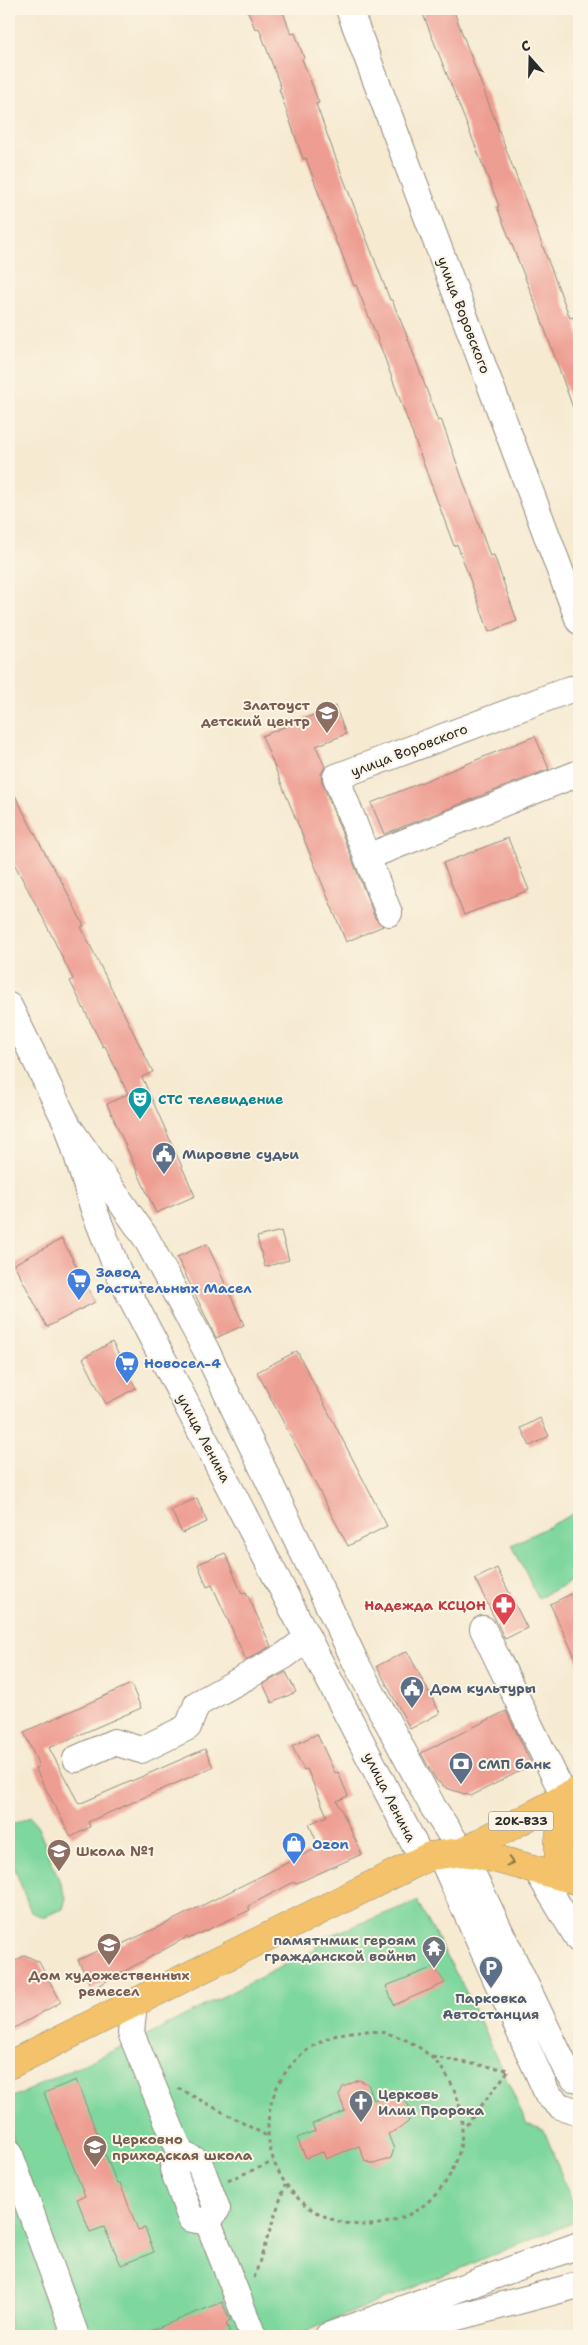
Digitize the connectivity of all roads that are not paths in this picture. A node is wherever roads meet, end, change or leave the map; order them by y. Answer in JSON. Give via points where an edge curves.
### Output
{"nodes":[{"id":1,"x":349,"y":9,"type":"edge"},
{"id":2,"x":579,"y":621,"type":"edge"},
{"id":3,"x":579,"y":691,"type":"edge"},
{"id":4,"x":579,"y":773,"type":"edge"},
{"id":5,"x":367,"y":857,"type":"junction"},
{"id":6,"x":389,"y":913,"type":"dead end"},
{"id":7,"x":9,"y":1006,"type":"edge"},
{"id":8,"x":68,"y":1126,"type":"junction"},
{"id":9,"x":483,"y":1629,"type":"dead end"},
{"id":10,"x":308,"y":1638,"type":"junction"},
{"id":11,"x":76,"y":1759,"type":"dead end"},
{"id":12,"x":573,"y":1793,"type":"edge"},
{"id":13,"x":441,"y":1855,"type":"junction"},
{"id":14,"x":559,"y":1875,"type":"edge"},
{"id":15,"x":579,"y":1940,"type":"edge"},
{"id":16,"x":134,"y":2002,"type":"junction"},
{"id":17,"x":9,"y":2065,"type":"edge"},
{"id":18,"x":579,"y":2079,"type":"edge"},
{"id":19,"x":579,"y":2112,"type":"edge"},
{"id":20,"x":9,"y":2152,"type":"edge"},
{"id":21,"x":181,"y":2154,"type":"junction"},
{"id":22,"x":208,"y":2222,"type":"junction"},
{"id":23,"x":579,"y":2245,"type":"edge"},
{"id":24,"x":573,"y":2287,"type":"edge"},
{"id":25,"x":76,"y":2336,"type":"edge"},
{"id":26,"x":253,"y":2336,"type":"edge"},
{"id":27,"x":328,"y":2336,"type":"edge"},
{"id":28,"x":385,"y":2336,"type":"edge"}],
"edges":[{"from":1,"to":2,"type":"street","name":"улица Воровского"},
{"from":3,"to":5,"type":"street","name":"улица Воровского","via":[[571,689],[332,767]]},
{"from":4,"to":5,"type":"street"},
{"from":5,"to":6,"type":"street","name":"улица Воровского"},
{"from":7,"to":8,"type":"street","name":"улица Ленина"},
{"from":8,"to":10,"type":"street","name":"улица Ленина","via":[[94,1210],[119,1274]]},
{"from":8,"to":13,"type":"street","via":[[146,1238],[243,1425],[357,1665],[433,1807]]},
{"from":9,"to":12,"type":"street"},
{"from":10,"to":11,"type":"street","via":[[284,1656],[197,1704],[188,1727],[141,1750],[114,1742]]},
{"from":10,"to":13,"type":"street","name":"улица Ленина"},
{"from":12,"to":13,"type":"main road","number":"20К-В33"},
{"from":12,"to":14,"type":"main road","via":[[559,1834]]},
{"from":13,"to":14,"type":"main road","one_way":true,"via":[[478,1854]]},
{"from":13,"to":16,"type":"main road","number":"20К-В33"},
{"from":13,"to":18,"type":"street","via":[[566,2069],[573,2078]]},
{"from":13,"to":19,"type":"street","via":[[548,2095],[560,2106]]},
{"from":14,"to":15,"type":"street"},
{"from":16,"to":17,"type":"main road","number":"20К-В33"},
{"from":16,"to":21,"type":"street","via":[[131,2033]]},
{"from":20,"to":25,"type":"street"},
{"from":21,"to":22,"type":"street","via":[[199,2162],[218,2209]]},
{"from":21,"to":22,"type":"street","via":[[173,2169],[191,2219]]},
{"from":22,"to":26,"type":"street"},
{"from":23,"to":27,"type":"street"},
{"from":24,"to":28,"type":"street"}]}
